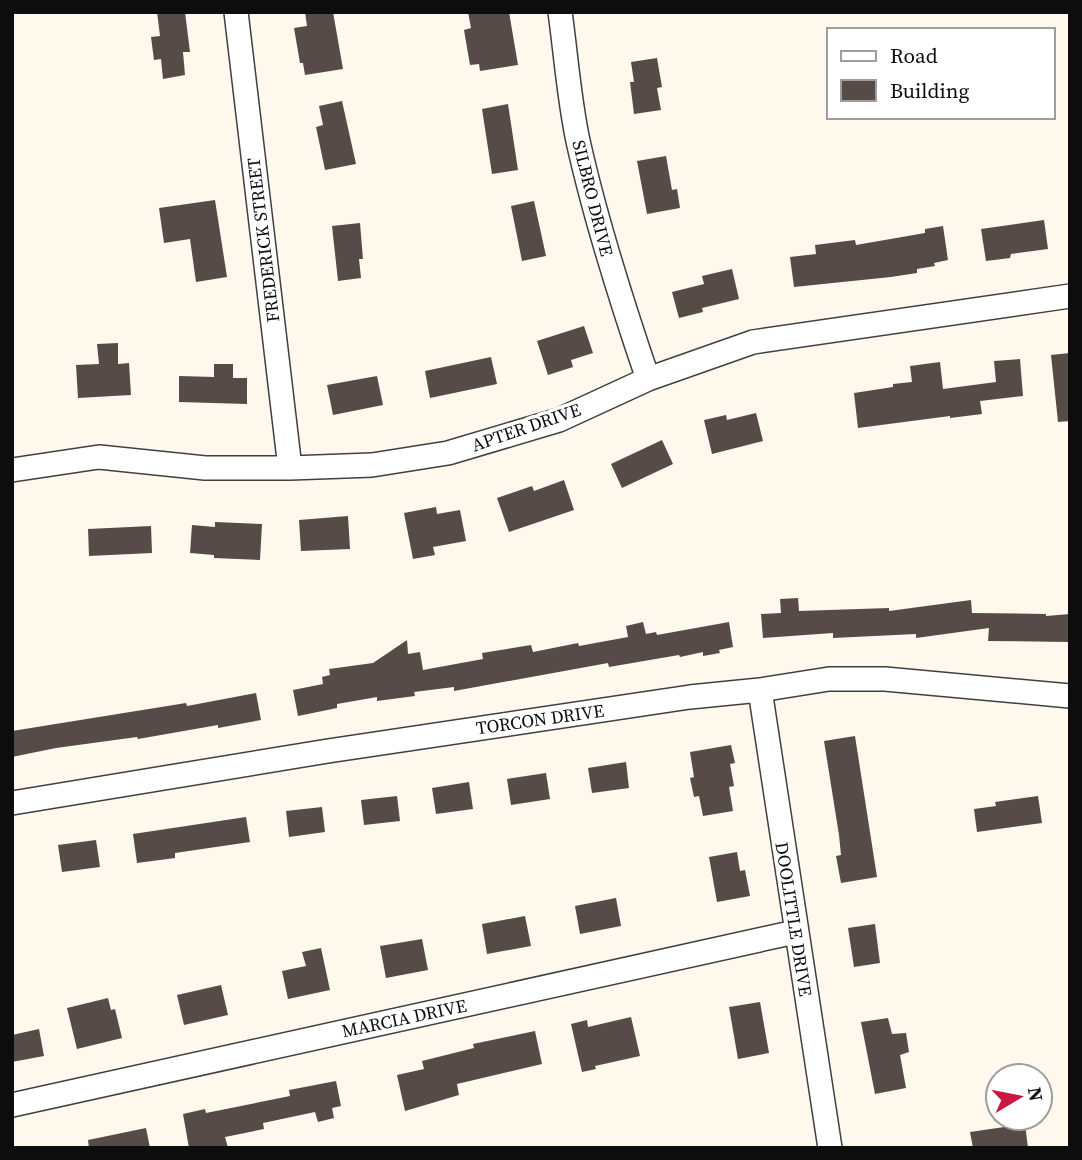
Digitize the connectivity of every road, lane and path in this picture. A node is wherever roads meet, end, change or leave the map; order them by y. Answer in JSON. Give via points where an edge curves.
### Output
{"nodes":[{"id":1,"x":236,"y":12,"type":"edge"},
{"id":2,"x":560,"y":12,"type":"edge"},
{"id":3,"x":1070,"y":296,"type":"edge"},
{"id":4,"x":648,"y":379,"type":"junction"},
{"id":5,"x":290,"y":468,"type":"junction"},
{"id":6,"x":12,"y":470,"type":"edge"},
{"id":7,"x":760,"y":690,"type":"junction"},
{"id":8,"x":1070,"y":696,"type":"edge"},
{"id":9,"x":12,"y":803,"type":"edge"},
{"id":10,"x":795,"y":932,"type":"junction"},
{"id":11,"x":12,"y":1105,"type":"edge"},
{"id":12,"x":830,"y":1148,"type":"edge"}],
"edges":[{"from":1,"to":5,"type":"street","name":"FREDERICK STREET"},
{"from":2,"to":4,"type":"street","name":"SILBRO DRIVE","via":[[578,137],[595,214]]},
{"from":3,"to":4,"type":"street","name":"APTER DRIVE","via":[[752,342]]},
{"from":4,"to":5,"type":"street","name":"APTER DRIVE","via":[[559,420],[448,453],[372,465]]},
{"from":5,"to":6,"type":"street","name":"APTER DRIVE","via":[[205,468],[99,457]]},
{"from":7,"to":8,"type":"street","name":"TORCON DRIVE","via":[[829,679],[885,679]]},
{"from":7,"to":9,"type":"street","name":"TORCON DRIVE","via":[[328,751]]},
{"from":7,"to":10,"type":"street","name":"DOOLITTLE DRIVE"},
{"from":10,"to":11,"type":"street","name":"MARCIA DRIVE"},
{"from":10,"to":12,"type":"street","name":"DOOLITTLE DRIVE"}]}
